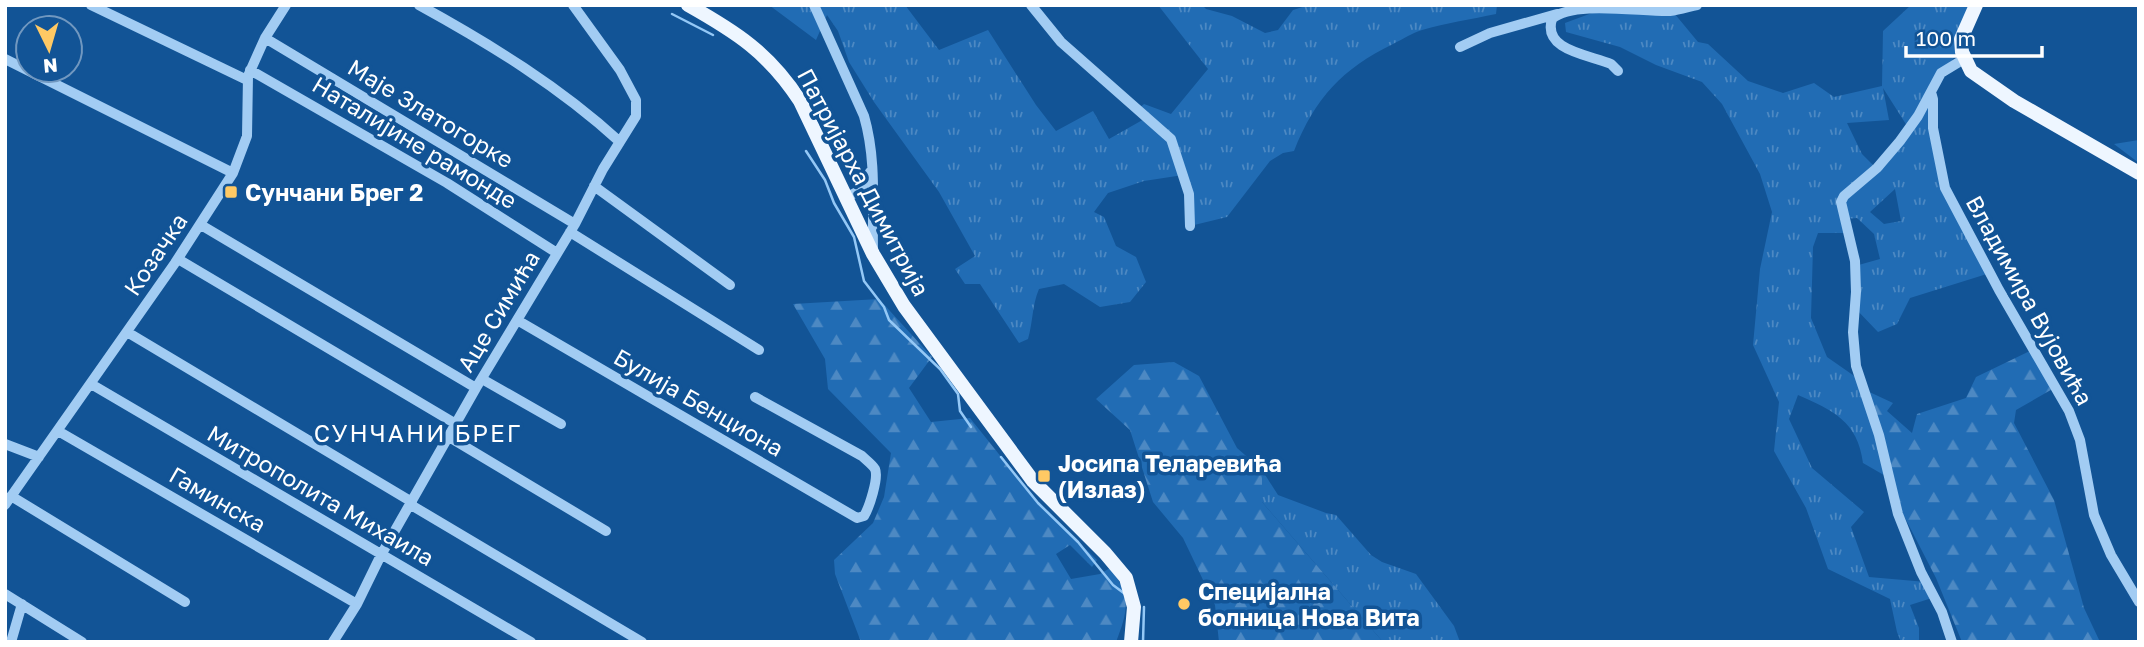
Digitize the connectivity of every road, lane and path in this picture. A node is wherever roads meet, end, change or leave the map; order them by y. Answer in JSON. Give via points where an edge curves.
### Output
{"nodes":[{"id":1,"x":91,"y":5,"type":"edge"},
{"id":2,"x":286,"y":5,"type":"edge"},
{"id":3,"x":419,"y":5,"type":"edge"},
{"id":4,"x":573,"y":5,"type":"edge"},
{"id":5,"x":688,"y":5,"type":"edge"},
{"id":6,"x":814,"y":5,"type":"edge"},
{"id":7,"x":1697,"y":5,"type":"edge"},
{"id":8,"x":1976,"y":5,"type":"edge"},
{"id":9,"x":1034,"y":6,"type":"edge"},
{"id":10,"x":1557,"y":15,"type":"junction"},
{"id":11,"x":265,"y":38,"type":"junction"},
{"id":12,"x":1460,"y":47,"type":"dead end"},
{"id":13,"x":1964,"y":58,"type":"junction"},
{"id":14,"x":5,"y":59,"type":"edge"},
{"id":15,"x":1618,"y":71,"type":"dead end"},
{"id":16,"x":248,"y":75,"type":"junction"},
{"id":17,"x":1931,"y":92,"type":"junction"},
{"id":18,"x":620,"y":142,"type":"junction"},
{"id":19,"x":872,"y":166,"type":"junction"},
{"id":20,"x":233,"y":173,"type":"junction"},
{"id":21,"x":2139,"y":173,"type":"edge"},
{"id":22,"x":594,"y":186,"type":"junction"},
{"id":23,"x":873,"y":192,"type":"junction"},
{"id":24,"x":848,"y":200,"type":"junction"},
{"id":25,"x":201,"y":225,"type":"junction"},
{"id":26,"x":1190,"y":226,"type":"dead end"},
{"id":27,"x":573,"y":228,"type":"junction"},
{"id":28,"x":557,"y":253,"type":"junction"},
{"id":29,"x":873,"y":254,"type":"junction"},
{"id":30,"x":178,"y":259,"type":"junction"},
{"id":31,"x":730,"y":285,"type":"dead end"},
{"id":32,"x":517,"y":320,"type":"junction"},
{"id":33,"x":127,"y":332,"type":"junction"},
{"id":34,"x":759,"y":350,"type":"dead end"},
{"id":35,"x":479,"y":383,"type":"junction"},
{"id":36,"x":90,"y":384,"type":"junction"},
{"id":37,"x":755,"y":397,"type":"dead end"},
{"id":38,"x":456,"y":424,"type":"junction"},
{"id":39,"x":561,"y":424,"type":"dead end"},
{"id":40,"x":58,"y":430,"type":"junction"},
{"id":41,"x":449,"y":437,"type":"junction"},
{"id":42,"x":5,"y":444,"type":"edge"},
{"id":43,"x":39,"y":457,"type":"junction"},
{"id":44,"x":8,"y":500,"type":"edge"},
{"id":45,"x":411,"y":503,"type":"junction"},
{"id":46,"x":606,"y":531,"type":"dead end"},
{"id":47,"x":381,"y":555,"type":"junction"},
{"id":48,"x":5,"y":594,"type":"edge"},
{"id":49,"x":185,"y":602,"type":"dead end"},
{"id":50,"x":2139,"y":602,"type":"edge"},
{"id":51,"x":22,"y":604,"type":"junction"},
{"id":52,"x":357,"y":604,"type":"junction"},
{"id":53,"x":11,"y":642,"type":"edge"},
{"id":54,"x":82,"y":642,"type":"edge"},
{"id":55,"x":333,"y":642,"type":"edge"},
{"id":56,"x":531,"y":642,"type":"edge"},
{"id":57,"x":642,"y":642,"type":"edge"},
{"id":58,"x":1131,"y":642,"type":"edge"},
{"id":59,"x":1952,"y":642,"type":"edge"}],
"edges":[{"from":1,"to":16,"type":"street","name":"Наталијине рамонде"},
{"from":2,"to":11,"type":"street","name":"Козачка"},
{"from":3,"to":18,"type":"street","via":[[494,47]]},
{"from":4,"to":18,"type":"street","name":"Аце Симића","via":[[636,100],[636,116]]},
{"from":5,"to":24,"type":"main road","name":"Патријарха Димитрија","via":[[746,40],[781,74],[800,100]]},
{"from":6,"to":19,"type":"street","via":[[864,116]]},
{"from":7,"to":10,"type":"street","via":[[1674,11],[1591,8]]},
{"from":8,"to":13,"type":"main road","via":[[1961,39]]},
{"from":9,"to":26,"type":"street","via":[[1061,42],[1171,139],[1189,194]]},
{"from":10,"to":12,"type":"street","via":[[1490,33]]},
{"from":10,"to":15,"type":"street","via":[[1550,25],[1553,40]]},
{"from":11,"to":16,"type":"street","name":"Козачка"},
{"from":11,"to":27,"type":"street","name":"Маје Златогорке"},
{"from":13,"to":17,"type":"street","via":[[1941,73]]},
{"from":13,"to":21,"type":"main road","via":[[1989,84]]},
{"from":14,"to":20,"type":"street"},
{"from":16,"to":20,"type":"street","name":"Козачка","via":[[247,136]]},
{"from":16,"to":28,"type":"street","name":"Наталијине рамонде","via":[[447,183]]},
{"from":17,"to":50,"type":"street","name":"Владимира Вујовића","via":[[1945,188],[2069,411],[2080,440],[2094,515]]},
{"from":17,"to":59,"type":"street","via":[[1900,141],[1841,204],[1855,261],[1856,366],[1898,514]]},
{"from":18,"to":22,"type":"street","name":"Аце Симића"},
{"from":19,"to":23,"type":"street"},
{"from":19,"to":24,"type":"street","via":[[864,186]]},
{"from":20,"to":25,"type":"street","name":"Козачка"},
{"from":22,"to":27,"type":"street","name":"Аце Симића"},
{"from":22,"to":31,"type":"street"},
{"from":23,"to":24,"type":"street","via":[[861,203]]},
{"from":23,"to":29,"type":"street"},
{"from":24,"to":29,"type":"main road","name":"Патријарха Димитрија"},
{"from":25,"to":30,"type":"street","name":"Козачка"},
{"from":25,"to":35,"type":"street"},
{"from":27,"to":28,"type":"street","name":"Аце Симића"},
{"from":27,"to":34,"type":"street","name":"Маје Златогорке"},
{"from":28,"to":32,"type":"street","name":"Аце Симића"},
{"from":29,"to":58,"type":"main road","name":"Патријарха Димитрија","via":[[904,306],[1026,472],[1119,567],[1134,607]]},
{"from":30,"to":33,"type":"street","name":"Козачка"},
{"from":30,"to":38,"type":"street"},
{"from":32,"to":35,"type":"street","name":"Аце Симића"},
{"from":32,"to":37,"type":"street","name":"Булија Бенциона","via":[[861,517],[868,510],[876,476],[873,466]]},
{"from":33,"to":36,"type":"street","name":"Козачка"},
{"from":33,"to":45,"type":"street"},
{"from":35,"to":38,"type":"street","name":"Аце Симића"},
{"from":35,"to":39,"type":"street"},
{"from":36,"to":40,"type":"street","name":"Козачка"},
{"from":36,"to":47,"type":"street","name":"Митрополита Михаила"},
{"from":38,"to":41,"type":"street","name":"Аце Симића"},
{"from":40,"to":43,"type":"street","name":"Козачка"},
{"from":40,"to":52,"type":"street","name":"Гаминска"},
{"from":41,"to":45,"type":"street","name":"Аце Симића"},
{"from":41,"to":46,"type":"street"},
{"from":42,"to":43,"type":"street"},
{"from":43,"to":44,"type":"street","name":"Козачка"},
{"from":44,"to":49,"type":"street"},
{"from":45,"to":47,"type":"street","name":"Аце Симића"},
{"from":45,"to":57,"type":"street"},
{"from":47,"to":52,"type":"street","name":"Аце Симића"},
{"from":47,"to":56,"type":"street","name":"Митрополита Михаила"},
{"from":48,"to":51,"type":"street"},
{"from":51,"to":53,"type":"street"},
{"from":51,"to":54,"type":"street"},
{"from":52,"to":55,"type":"street","name":"Аце Симића"}]}
